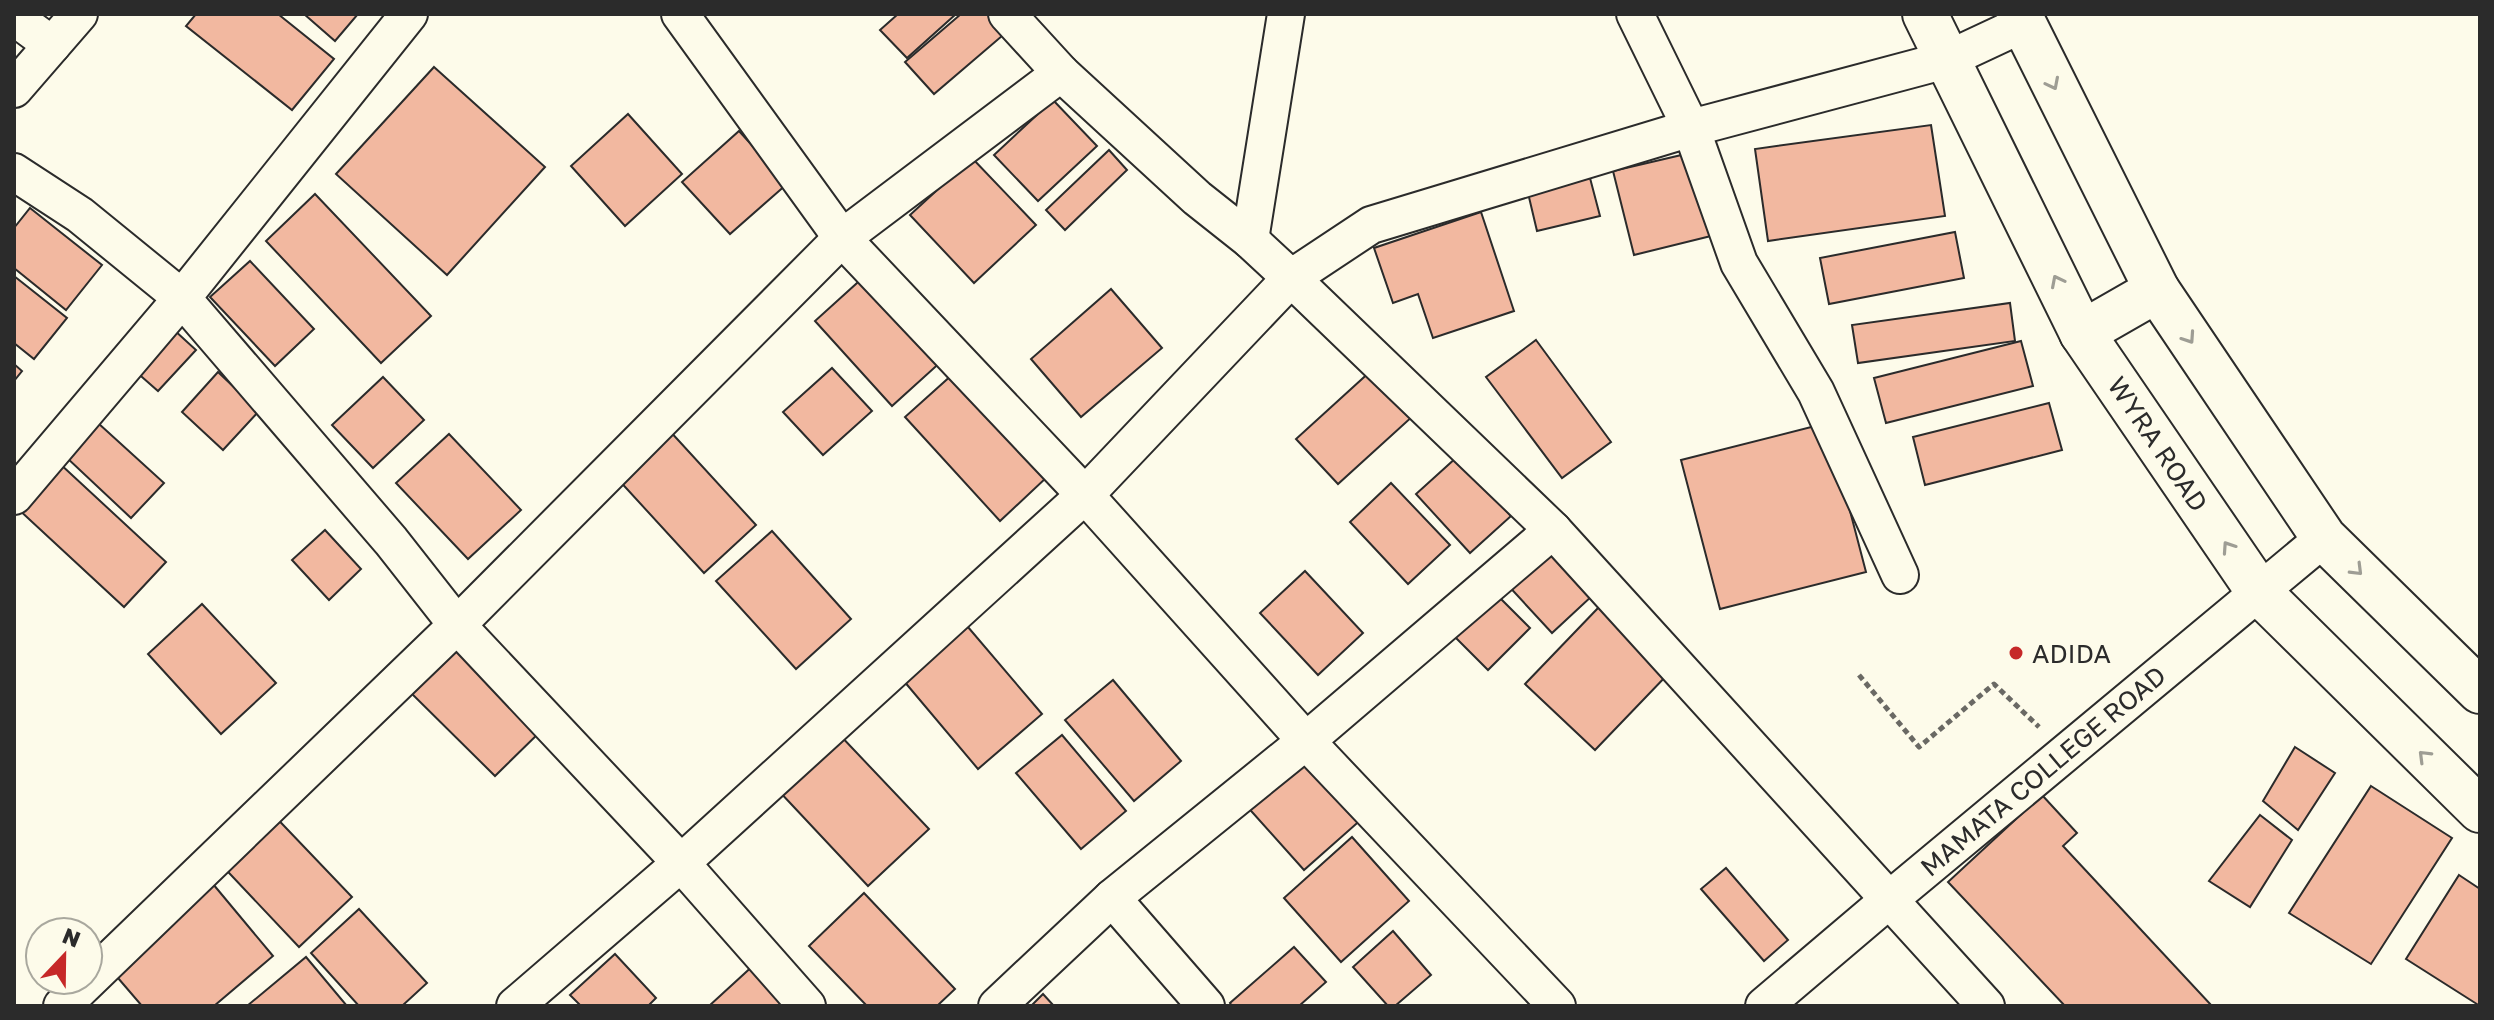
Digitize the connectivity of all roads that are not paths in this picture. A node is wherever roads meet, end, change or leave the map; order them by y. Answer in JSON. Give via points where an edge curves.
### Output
{"nodes":[{"id":1,"x":79,"y":14,"type":"edge"},
{"id":2,"x":409,"y":14,"type":"edge"},
{"id":3,"x":680,"y":14,"type":"edge"},
{"id":4,"x":1007,"y":14,"type":"edge"},
{"id":5,"x":1286,"y":14,"type":"edge"},
{"id":6,"x":1635,"y":14,"type":"edge"},
{"id":7,"x":1925,"y":14,"type":"edge"},
{"id":8,"x":14,"y":17,"type":"edge"},
{"id":9,"x":2021,"y":19,"type":"edge"},
{"id":10,"x":52,"y":45,"type":"junction"},
{"id":11,"x":1946,"y":60,"type":"junction"},
{"id":12,"x":1061,"y":73,"type":"junction"},
{"id":13,"x":14,"y":89,"type":"edge"},
{"id":14,"x":1691,"y":128,"type":"junction"},
{"id":15,"x":14,"y":172,"type":"edge"},
{"id":16,"x":842,"y":238,"type":"junction"},
{"id":17,"x":1250,"y":240,"type":"junction"},
{"id":18,"x":1291,"y":278,"type":"junction"},
{"id":19,"x":2157,"y":290,"type":"junction"},
{"id":20,"x":182,"y":298,"type":"junction"},
{"id":21,"x":2082,"y":333,"type":"junction"},
{"id":22,"x":1085,"y":495,"type":"junction"},
{"id":23,"x":14,"y":496,"type":"edge"},
{"id":24,"x":1553,"y":530,"type":"junction"},
{"id":25,"x":2324,"y":538,"type":"junction"},
{"id":26,"x":1900,"y":575,"type":"dead end"},
{"id":27,"x":2259,"y":592,"type":"junction"},
{"id":28,"x":457,"y":625,"type":"junction"},
{"id":29,"x":2480,"y":691,"type":"edge"},
{"id":30,"x":1306,"y":741,"type":"junction"},
{"id":31,"x":2480,"y":810,"type":"edge"},
{"id":32,"x":681,"y":863,"type":"junction"},
{"id":33,"x":1112,"y":898,"type":"junction"},
{"id":34,"x":1890,"y":899,"type":"junction"},
{"id":35,"x":62,"y":1006,"type":"edge"},
{"id":36,"x":515,"y":1006,"type":"edge"},
{"id":37,"x":807,"y":1006,"type":"edge"},
{"id":38,"x":997,"y":1006,"type":"edge"},
{"id":39,"x":1206,"y":1006,"type":"edge"},
{"id":40,"x":1557,"y":1006,"type":"edge"},
{"id":41,"x":1764,"y":1006,"type":"edge"},
{"id":42,"x":1986,"y":1006,"type":"edge"}],
"edges":[{"from":1,"to":10,"type":"street"},
{"from":2,"to":20,"type":"street"},
{"from":3,"to":16,"type":"street"},
{"from":4,"to":12,"type":"street"},
{"from":5,"to":17,"type":"street"},
{"from":6,"to":14,"type":"street"},
{"from":7,"to":11,"type":"main road","name":"WYRA ROAD"},
{"from":8,"to":10,"type":"street"},
{"from":9,"to":11,"type":"street"},
{"from":9,"to":19,"type":"main road","one_way":true},
{"from":10,"to":13,"type":"street"},
{"from":11,"to":14,"type":"street"},
{"from":21,"to":11,"type":"main road","name":"WYRA ROAD","one_way":true},
{"from":12,"to":16,"type":"street"},
{"from":12,"to":17,"type":"street"},
{"from":14,"to":18,"type":"street","via":[[1371,225]]},
{"from":14,"to":26,"type":"street","via":[[1739,263],[1816,392]]},
{"from":15,"to":20,"type":"street","via":[[80,215]]},
{"from":16,"to":22,"type":"street"},
{"from":16,"to":28,"type":"street"},
{"from":17,"to":18,"type":"street"},
{"from":18,"to":22,"type":"street"},
{"from":18,"to":24,"type":"street"},
{"from":19,"to":21,"type":"main road"},
{"from":19,"to":25,"type":"main road","one_way":true},
{"from":20,"to":23,"type":"street"},
{"from":20,"to":28,"type":"street"},
{"from":27,"to":21,"type":"main road","name":"WYRA ROAD","one_way":true},
{"from":22,"to":30,"type":"street"},
{"from":22,"to":32,"type":"street"},
{"from":24,"to":30,"type":"street"},
{"from":24,"to":34,"type":"street"},
{"from":25,"to":27,"type":"street","name":"MAMATA COLLEGE ROAD"},
{"from":25,"to":29,"type":"main road","one_way":true},
{"from":31,"to":27,"type":"main road","name":"WYRA ROAD","one_way":true},
{"from":27,"to":34,"type":"street","name":"MAMATA COLLEGE ROAD"},
{"from":28,"to":32,"type":"street"},
{"from":28,"to":35,"type":"street"},
{"from":30,"to":33,"type":"street"},
{"from":30,"to":40,"type":"street"},
{"from":32,"to":36,"type":"street"},
{"from":32,"to":37,"type":"street"},
{"from":33,"to":38,"type":"street"},
{"from":33,"to":39,"type":"street"},
{"from":34,"to":41,"type":"street","name":"MAMATA COLLEGE ROAD"},
{"from":34,"to":42,"type":"street"}]}
